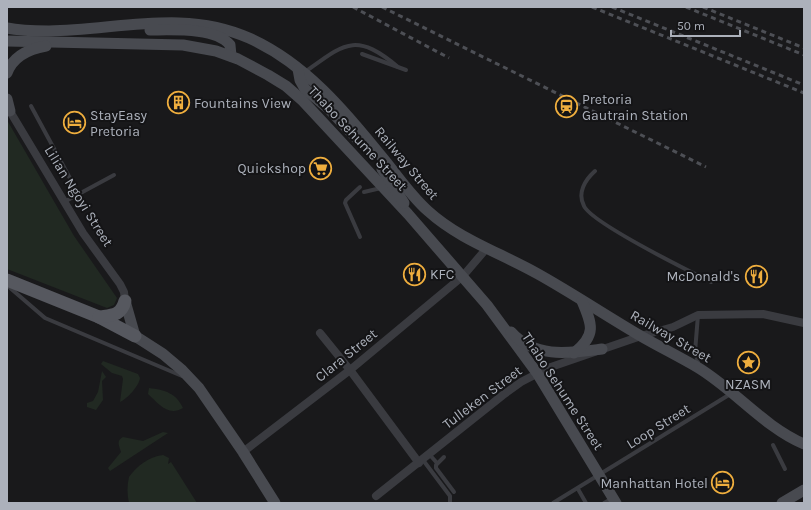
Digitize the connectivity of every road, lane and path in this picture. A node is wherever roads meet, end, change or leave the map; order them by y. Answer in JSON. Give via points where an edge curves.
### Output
{"nodes":[{"id":1,"x":7,"y":28,"type":"edge"},
{"id":2,"x":76,"y":31,"type":"junction"},
{"id":3,"x":7,"y":41,"type":"edge"},
{"id":4,"x":64,"y":43,"type":"junction"},
{"id":5,"x":362,"y":54,"type":"dead end"},
{"id":6,"x":231,"y":56,"type":"junction"},
{"id":7,"x":398,"y":67,"type":"junction"},
{"id":8,"x":406,"y":70,"type":"dead end"},
{"id":9,"x":301,"y":71,"type":"junction"},
{"id":10,"x":7,"y":74,"type":"edge"},
{"id":11,"x":7,"y":99,"type":"edge"},
{"id":12,"x":31,"y":106,"type":"dead end"},
{"id":13,"x":8,"y":109,"type":"edge"},
{"id":14,"x":595,"y":171,"type":"dead end"},
{"id":15,"x":114,"y":175,"type":"dead end"},
{"id":16,"x":360,"y":187,"type":"dead end"},
{"id":17,"x":383,"y":187,"type":"junction"},
{"id":18,"x":364,"y":192,"type":"dead end"},
{"id":19,"x":79,"y":195,"type":"junction"},
{"id":20,"x":63,"y":202,"type":"junction"},
{"id":21,"x":404,"y":209,"type":"junction"},
{"id":22,"x":360,"y":237,"type":"dead end"},
{"id":23,"x":486,"y":249,"type":"junction"},
{"id":24,"x":463,"y":276,"type":"junction"},
{"id":25,"x":7,"y":280,"type":"edge"},
{"id":26,"x":711,"y":282,"type":"dead end"},
{"id":27,"x":7,"y":285,"type":"edge"},
{"id":28,"x":124,"y":301,"type":"junction"},
{"id":29,"x":582,"y":301,"type":"junction"},
{"id":30,"x":487,"y":304,"type":"junction"},
{"id":31,"x":698,"y":315,"type":"junction"},
{"id":32,"x":99,"y":317,"type":"junction"},
{"id":33,"x":804,"y":323,"type":"edge"},
{"id":34,"x":320,"y":333,"type":"dead end"},
{"id":35,"x":135,"y":336,"type":"junction"},
{"id":36,"x":640,"y":336,"type":"junction"},
{"id":37,"x":602,"y":349,"type":"junction"},
{"id":38,"x":574,"y":352,"type":"junction"},
{"id":39,"x":699,"y":368,"type":"junction"},
{"id":40,"x":350,"y":370,"type":"junction"},
{"id":41,"x":537,"y":374,"type":"junction"},
{"id":42,"x":192,"y":381,"type":"junction"},
{"id":43,"x":733,"y":393,"type":"junction"},
{"id":44,"x":804,"y":444,"type":"edge"},
{"id":45,"x":773,"y":445,"type":"dead end"},
{"id":46,"x":243,"y":452,"type":"junction"},
{"id":47,"x":444,"y":457,"type":"dead end"},
{"id":48,"x":424,"y":459,"type":"junction"},
{"id":49,"x":437,"y":463,"type":"junction"},
{"id":50,"x":785,"y":469,"type":"dead end"},
{"id":51,"x":599,"y":476,"type":"junction"},
{"id":52,"x":578,"y":488,"type":"junction"},
{"id":53,"x":804,"y":490,"type":"edge"},
{"id":54,"x":454,"y":492,"type":"dead end"},
{"id":55,"x":376,"y":496,"type":"dead end"},
{"id":56,"x":611,"y":501,"type":"edge"},
{"id":57,"x":274,"y":503,"type":"edge"},
{"id":58,"x":450,"y":503,"type":"edge"},
{"id":59,"x":553,"y":503,"type":"edge"},
{"id":60,"x":586,"y":503,"type":"edge"},
{"id":61,"x":782,"y":503,"type":"edge"}],
"edges":[{"from":1,"to":2,"type":"main road","name":"Railway Street","via":[[20,31]]},
{"from":2,"to":6,"type":"main road","via":[[203,32],[227,41]]},
{"from":2,"to":9,"type":"main road","name":"Railway Street","via":[[166,22],[215,26],[251,39]]},
{"from":3,"to":4,"type":"main road","name":"Thabo Sehume Street"},
{"from":4,"to":6,"type":"main road","name":"Thabo Sehume Street","via":[[183,45]]},
{"from":4,"to":10,"type":"main road","via":[[25,52],[15,59]]},
{"from":5,"to":7,"type":"lane"},
{"from":6,"to":17,"type":"main road","name":"Thabo Sehume Street","via":[[268,75],[294,93]]},
{"from":7,"to":8,"type":"lane"},
{"from":7,"to":9,"type":"lane","via":[[357,44],[334,50]]},
{"from":9,"to":21,"type":"main road","via":[[302,85],[358,140],[396,189],[403,201]]},
{"from":9,"to":23,"type":"main road","name":"Railway Street","via":[[333,99],[409,192],[429,212]]},
{"from":11,"to":13,"type":"main road"},
{"from":12,"to":19,"type":"lane"},
{"from":13,"to":20,"type":"street","name":"Lilian Ngoyi Street"},
{"from":14,"to":26,"type":"lane","via":[[582,189],[581,199],[590,214],[630,239]]},
{"from":15,"to":19,"type":"lane"},
{"from":16,"to":22,"type":"lane","via":[[345,203]]},
{"from":17,"to":18,"type":"lane"},
{"from":17,"to":21,"type":"main road","name":"Thabo Sehume Street"},
{"from":19,"to":20,"type":"lane"},
{"from":20,"to":28,"type":"street","name":"Lilian Ngoyi Street","via":[[120,284],[124,292]]},
{"from":21,"to":24,"type":"main road","name":"Thabo Sehume Street"},
{"from":23,"to":24,"type":"street","name":"Clara Street"},
{"from":23,"to":29,"type":"main road","name":"Railway Street","via":[[537,273]]},
{"from":24,"to":30,"type":"main road","name":"Thabo Sehume Street"},
{"from":24,"to":40,"type":"street","name":"Clara Street"},
{"from":25,"to":32,"type":"main road"},
{"from":27,"to":42,"type":"lane","via":[[45,318]]},
{"from":28,"to":32,"type":"main road","via":[[119,313],[110,317]]},
{"from":28,"to":35,"type":"main road"},
{"from":29,"to":36,"type":"main road","name":"Railway Street"},
{"from":29,"to":38,"type":"main road","via":[[590,319],[590,332],[584,343]]},
{"from":30,"to":38,"type":"main road","via":[[515,336],[534,348],[553,353]]},
{"from":30,"to":41,"type":"main road","name":"Thabo Sehume Street"},
{"from":31,"to":33,"type":"street","name":"Tulleken Street","via":[[763,314]]},
{"from":31,"to":36,"type":"street","name":"Tulleken Street","via":[[673,327]]},
{"from":31,"to":39,"type":"lane","via":[[695,352]]},
{"from":32,"to":35,"type":"main road"},
{"from":34,"to":40,"type":"street"},
{"from":35,"to":42,"type":"main road","via":[[163,354]]},
{"from":36,"to":37,"type":"street","name":"Tulleken Street"},
{"from":36,"to":39,"type":"main road","name":"Railway Street"},
{"from":37,"to":38,"type":"main road"},
{"from":37,"to":41,"type":"street","name":"Tulleken Street"},
{"from":39,"to":43,"type":"main road","name":"Railway Street"},
{"from":40,"to":46,"type":"street","name":"Clara Street"},
{"from":40,"to":48,"type":"street"},
{"from":41,"to":48,"type":"street","name":"Tulleken Street","via":[[503,395]]},
{"from":41,"to":51,"type":"main road","name":"Thabo Sehume Street"},
{"from":42,"to":46,"type":"main road"},
{"from":43,"to":44,"type":"main road","name":"Railway Street","via":[[781,430]]},
{"from":43,"to":51,"type":"lane","name":"Loop Street"},
{"from":45,"to":50,"type":"lane"},
{"from":46,"to":57,"type":"main road"},
{"from":47,"to":49,"type":"lane"},
{"from":48,"to":49,"type":"lane"},
{"from":48,"to":55,"type":"street","name":"Tulleken Street"},
{"from":48,"to":58,"type":"lane","via":[[450,496]]},
{"from":49,"to":54,"type":"lane","via":[[436,468]]},
{"from":51,"to":52,"type":"lane","name":"Loop Street"},
{"from":51,"to":56,"type":"main road","name":"Thabo Sehume Street"},
{"from":52,"to":59,"type":"lane","name":"Loop Street"},
{"from":52,"to":60,"type":"lane"},
{"from":53,"to":61,"type":"main road"}]}
